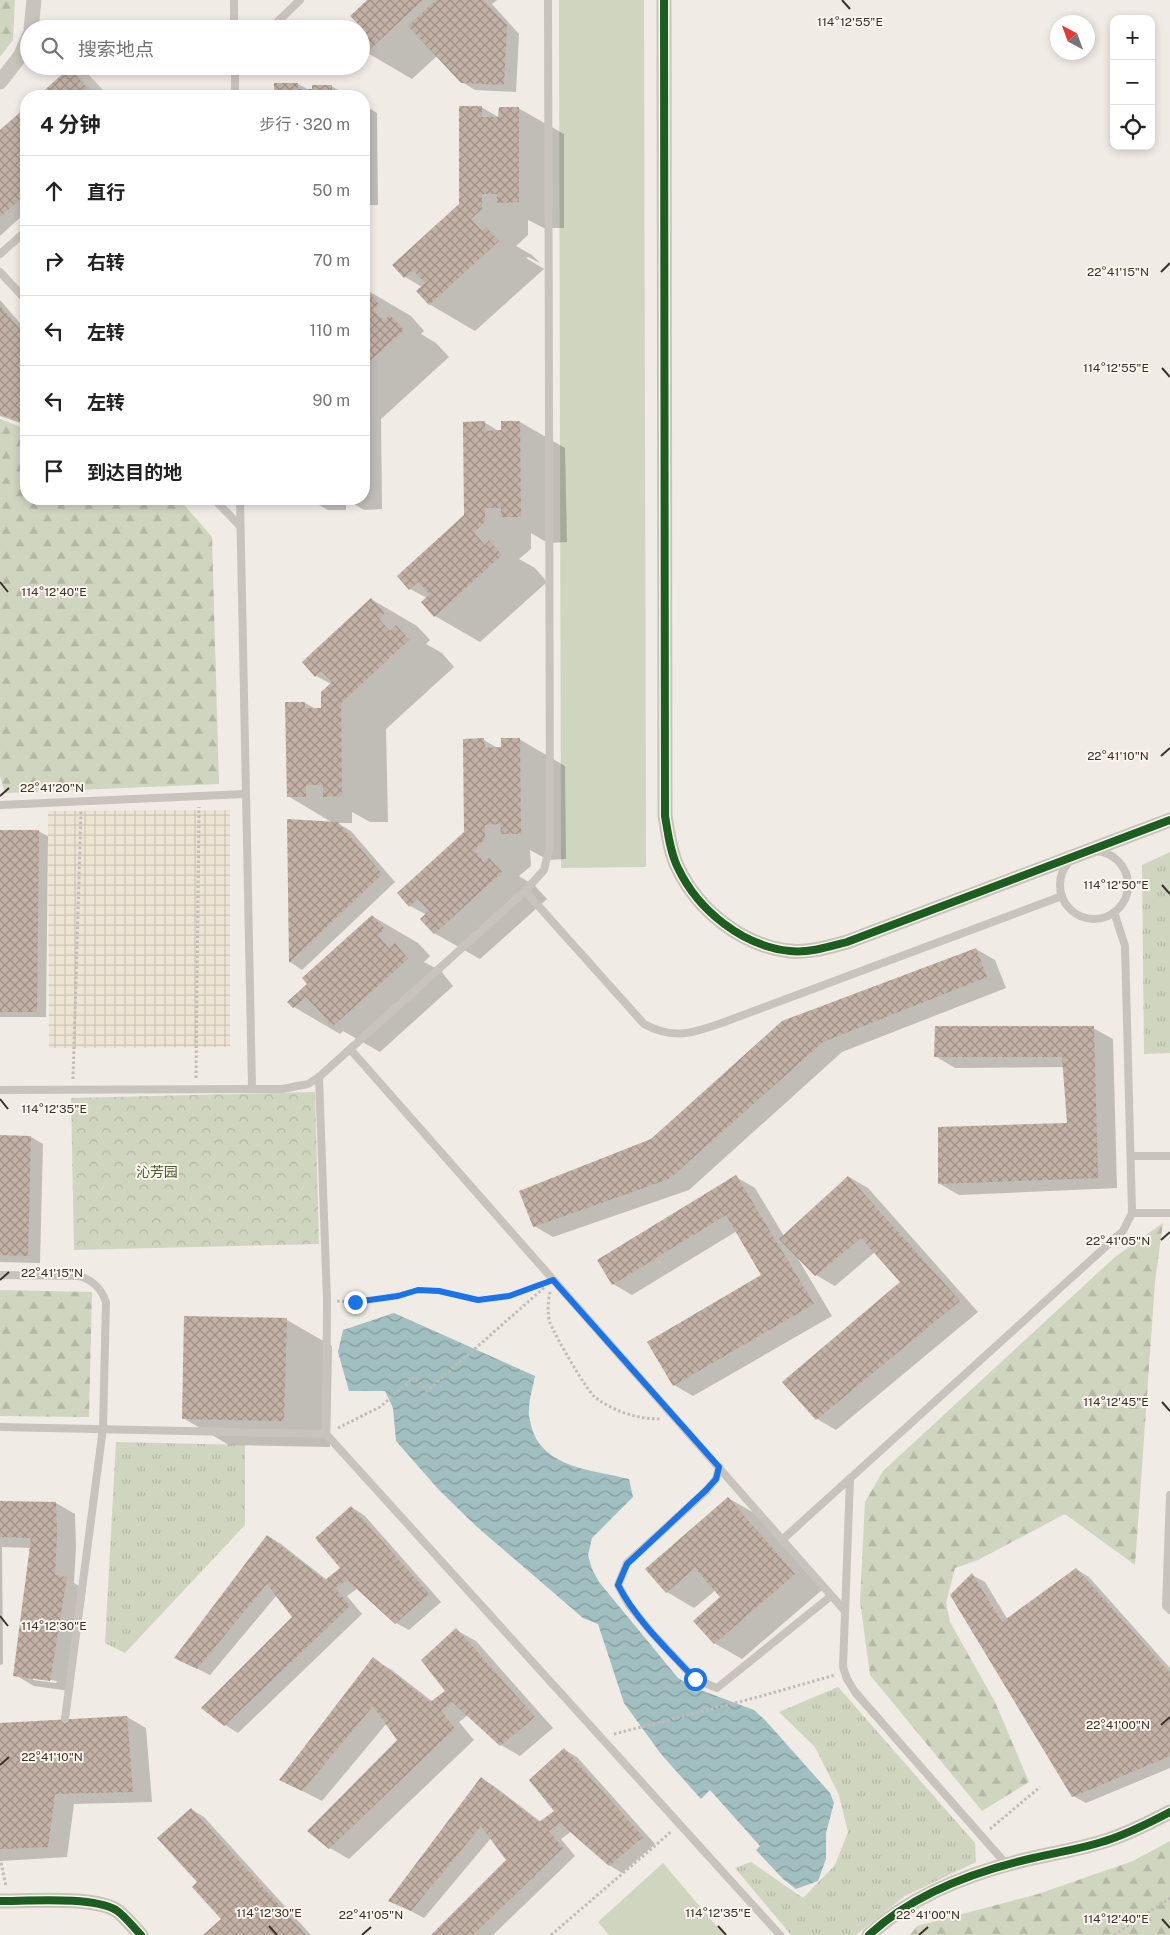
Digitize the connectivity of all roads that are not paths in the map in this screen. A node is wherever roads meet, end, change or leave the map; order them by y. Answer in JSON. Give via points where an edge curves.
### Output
{"nodes":[{"id":1,"x":34,"y":0,"type":"edge"},
{"id":2,"x":234,"y":0,"type":"edge"},
{"id":3,"x":300,"y":0,"type":"edge"},
{"id":4,"x":548,"y":0,"type":"edge"},
{"id":5,"x":664,"y":0,"type":"edge"},
{"id":6,"x":34,"y":20,"type":"edge"},
{"id":7,"x":234,"y":20,"type":"edge"},
{"id":8,"x":279,"y":20,"type":"edge"},
{"id":9,"x":20,"y":56,"type":"edge"},
{"id":10,"x":83,"y":75,"type":"edge"},
{"id":11,"x":235,"y":75,"type":"edge"},
{"id":12,"x":0,"y":82,"type":"edge"},
{"id":13,"x":97,"y":90,"type":"edge"},
{"id":14,"x":235,"y":90,"type":"edge"},
{"id":15,"x":20,"y":236,"type":"edge"},
{"id":16,"x":0,"y":254,"type":"edge"},
{"id":17,"x":0,"y":272,"type":"edge"},
{"id":18,"x":20,"y":294,"type":"edge"},
{"id":19,"x":220,"y":505,"type":"edge"},
{"id":20,"x":240,"y":505,"type":"edge"},
{"id":21,"x":240,"y":526,"type":"junction"},
{"id":22,"x":245,"y":794,"type":"junction"},
{"id":23,"x":0,"y":805,"type":"edge"},
{"id":24,"x":1170,"y":820,"type":"edge"},
{"id":25,"x":1084,"y":853,"type":"junction"},
{"id":26,"x":525,"y":891,"type":"junction"},
{"id":27,"x":1062,"y":896,"type":"junction"},
{"id":28,"x":1114,"y":912,"type":"junction"},
{"id":29,"x":350,"y":1049,"type":"junction"},
{"id":30,"x":319,"y":1077,"type":"junction"},
{"id":31,"x":252,"y":1088,"type":"junction"},
{"id":32,"x":0,"y":1090,"type":"edge"},
{"id":33,"x":1131,"y":1156,"type":"junction"},
{"id":34,"x":1170,"y":1156,"type":"edge"},
{"id":35,"x":1132,"y":1213,"type":"junction"},
{"id":36,"x":1170,"y":1213,"type":"edge"},
{"id":37,"x":0,"y":1275,"type":"edge"},
{"id":38,"x":0,"y":1426,"type":"edge"},
{"id":39,"x":103,"y":1428,"type":"junction"},
{"id":40,"x":326,"y":1434,"type":"junction"},
{"id":41,"x":719,"y":1467,"type":"junction"},
{"id":42,"x":850,"y":1479,"type":"junction"},
{"id":43,"x":1170,"y":1494,"type":"edge"},
{"id":44,"x":782,"y":1540,"type":"junction"},
{"id":45,"x":831,"y":1596,"type":"junction"},
{"id":46,"x":1170,"y":1610,"type":"edge"},
{"id":47,"x":845,"y":1611,"type":"junction"},
{"id":48,"x":65,"y":1719,"type":"dead end"},
{"id":49,"x":1170,"y":1812,"type":"edge"},
{"id":50,"x":1007,"y":1865,"type":"junction"},
{"id":51,"x":5,"y":1901,"type":"edge"},
{"id":52,"x":141,"y":1935,"type":"edge"},
{"id":53,"x":780,"y":1935,"type":"edge"},
{"id":54,"x":870,"y":1935,"type":"edge"}],
"edges":[{"from":1,"to":6,"type":"street"},
{"from":2,"to":7,"type":"lane"},
{"from":3,"to":8,"type":"lane"},
{"from":4,"to":26,"type":"lane","via":[[550,845],[544,870]]},
{"from":5,"to":25,"type":"street","via":[[665,816],[677,866],[689,887],[725,925],[745,937],[791,951],[818,950],[846,942]]},
{"from":9,"to":12,"type":"street"},
{"from":10,"to":13,"type":"lane"},
{"from":11,"to":14,"type":"lane"},
{"from":15,"to":16,"type":"lane"},
{"from":17,"to":18,"type":"lane"},
{"from":19,"to":21,"type":"lane"},
{"from":20,"to":21,"type":"lane"},
{"from":21,"to":22,"type":"lane"},
{"from":22,"to":23,"type":"lane"},
{"from":22,"to":31,"type":"lane"},
{"from":24,"to":25,"type":"street"},
{"from":25,"to":27,"type":"lane","via":[[1067,865],[1060,885]]},
{"from":25,"to":28,"type":"lane","via":[[1105,852],[1122,865],[1127,874],[1124,900]]},
{"from":26,"to":27,"type":"lane","via":[[644,1024],[671,1034],[699,1031]]},
{"from":26,"to":29,"type":"lane"},
{"from":27,"to":28,"type":"lane","via":[[1074,913],[1084,918],[1100,918]]},
{"from":28,"to":33,"type":"lane","via":[[1125,946]]},
{"from":29,"to":30,"type":"lane"},
{"from":29,"to":41,"type":"lane"},
{"from":30,"to":31,"type":"lane","via":[[296,1088]]},
{"from":30,"to":40,"type":"lane","via":[[327,1300]]},
{"from":31,"to":32,"type":"lane"},
{"from":33,"to":34,"type":"lane"},
{"from":33,"to":35,"type":"lane"},
{"from":35,"to":36,"type":"lane"},
{"from":35,"to":42,"type":"lane","via":[[1123,1231]]},
{"from":37,"to":39,"type":"lane","via":[[79,1276],[89,1279],[103,1293],[106,1302]]},
{"from":38,"to":39,"type":"lane"},
{"from":39,"to":40,"type":"lane"},
{"from":39,"to":48,"type":"lane"},
{"from":40,"to":53,"type":"lane"},
{"from":41,"to":44,"type":"lane"},
{"from":41,"to":45,"type":"lane","via":[[716,1479],[706,1490],[627,1564],[618,1585],[629,1605],[652,1633],[695,1679],[717,1688]]},
{"from":42,"to":44,"type":"lane"},
{"from":42,"to":47,"type":"lane"},
{"from":43,"to":46,"type":"lane","via":[[1166,1606]]},
{"from":44,"to":45,"type":"lane"},
{"from":45,"to":47,"type":"lane"},
{"from":47,"to":50,"type":"lane","via":[[843,1667],[855,1692]]},
{"from":49,"to":50,"type":"street","via":[[1111,1839]]},
{"from":50,"to":54,"type":"street","via":[[927,1896]]},
{"from":51,"to":52,"type":"street","via":[[102,1904],[116,1911]]}]}
